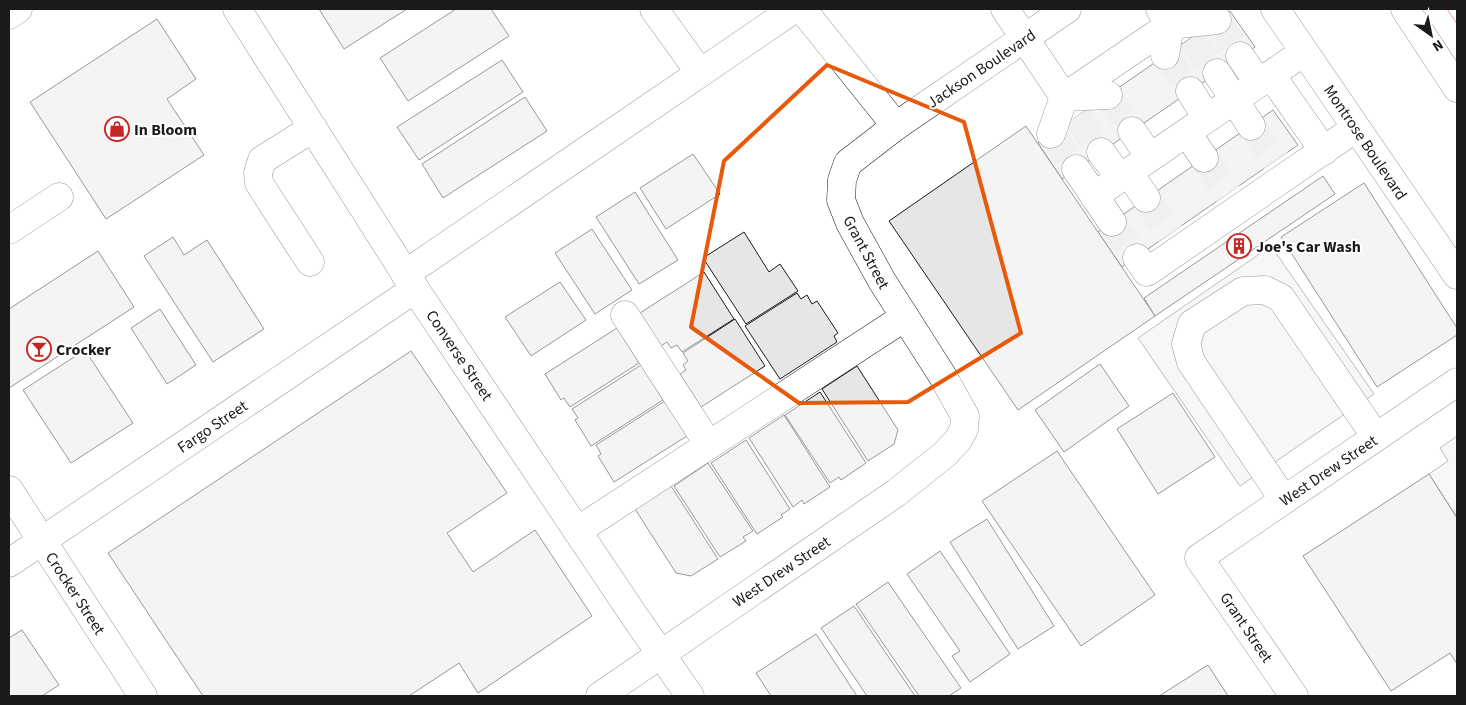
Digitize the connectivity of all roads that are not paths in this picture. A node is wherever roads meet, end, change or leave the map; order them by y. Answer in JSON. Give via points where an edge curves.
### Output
{"nodes":[{"id":1,"x":18,"y":9,"type":"edge"},
{"id":2,"x":237,"y":9,"type":"edge"},
{"id":3,"x":654,"y":9,"type":"edge"},
{"id":4,"x":794,"y":9,"type":"edge"},
{"id":5,"x":802,"y":9,"type":"edge"},
{"id":6,"x":1005,"y":9,"type":"edge"},
{"id":7,"x":1067,"y":9,"type":"edge"},
{"id":8,"x":1275,"y":9,"type":"edge"},
{"id":9,"x":1405,"y":9,"type":"edge"},
{"id":10,"x":9,"y":15,"type":"edge"},
{"id":11,"x":1216,"y":20,"type":"dead end"},
{"id":12,"x":1174,"y":24,"type":"edge"},
{"id":13,"x":1024,"y":38,"type":"junction"},
{"id":14,"x":1304,"y":52,"type":"junction"},
{"id":15,"x":1165,"y":55,"type":"dead end"},
{"id":16,"x":1240,"y":56,"type":"tunnel mouth"},
{"id":17,"x":700,"y":73,"type":"junction"},
{"id":18,"x":1216,"y":73,"type":"tunnel mouth"},
{"id":19,"x":1265,"y":79,"type":"junction"},
{"id":20,"x":1457,"y":88,"type":"edge"},
{"id":21,"x":1190,"y":91,"type":"tunnel mouth"},
{"id":22,"x":1108,"y":95,"type":"dead end"},
{"id":23,"x":1234,"y":101,"type":"junction"},
{"id":24,"x":1070,"y":106,"type":"junction"},
{"id":25,"x":896,"y":126,"type":"junction"},
{"id":26,"x":1197,"y":126,"type":"junction"},
{"id":27,"x":1250,"y":126,"type":"tunnel mouth"},
{"id":28,"x":313,"y":128,"type":"junction"},
{"id":29,"x":1356,"y":128,"type":"junction"},
{"id":30,"x":1132,"y":131,"type":"tunnel mouth"},
{"id":31,"x":1051,"y":134,"type":"dead end"},
{"id":32,"x":1324,"y":151,"type":"junction"},
{"id":33,"x":1102,"y":152,"type":"tunnel mouth"},
{"id":34,"x":1204,"y":158,"type":"tunnel mouth"},
{"id":35,"x":1133,"y":169,"type":"junction"},
{"id":36,"x":1076,"y":170,"type":"tunnel mouth"},
{"id":37,"x":1094,"y":196,"type":"junction"},
{"id":38,"x":59,"y":197,"type":"dead end"},
{"id":39,"x":1146,"y":198,"type":"tunnel mouth"},
{"id":40,"x":1112,"y":222,"type":"tunnel mouth"},
{"id":41,"x":9,"y":230,"type":"edge"},
{"id":42,"x":1137,"y":258,"type":"tunnel mouth"},
{"id":43,"x":310,"y":262,"type":"dead end"},
{"id":44,"x":1457,"y":275,"type":"edge"},
{"id":45,"x":410,"y":281,"type":"junction"},
{"id":46,"x":625,"y":315,"type":"dead end"},
{"id":47,"x":905,"y":317,"type":"junction"},
{"id":48,"x":1457,"y":382,"type":"edge"},
{"id":49,"x":1376,"y":438,"type":"junction"},
{"id":50,"x":958,"y":440,"type":"joint"},
{"id":51,"x":709,"y":445,"type":"junction"},
{"id":52,"x":9,"y":490,"type":"edge"},
{"id":53,"x":1284,"y":500,"type":"junction"},
{"id":54,"x":578,"y":532,"type":"junction"},
{"id":55,"x":42,"y":541,"type":"junction"},
{"id":56,"x":1199,"y":558,"type":"joint"},
{"id":57,"x":9,"y":563,"type":"edge"},
{"id":58,"x":661,"y":653,"type":"junction"},
{"id":59,"x":143,"y":696,"type":"edge"},
{"id":60,"x":600,"y":696,"type":"edge"},
{"id":61,"x":690,"y":696,"type":"edge"},
{"id":62,"x":1294,"y":696,"type":"edge"}],
"edges":[{"from":1,"to":10,"type":"street"},
{"from":2,"to":28,"type":"street","name":"Converse Street"},
{"from":3,"to":17,"type":"street"},
{"from":4,"to":17,"type":"street","name":"Fargo Street"},
{"from":5,"to":25,"type":"street"},
{"from":6,"to":13,"type":"street"},
{"from":7,"to":13,"type":"street","name":"Jackson Boulevard"},
{"from":8,"to":14,"type":"street","name":"Montrose Boulevard"},
{"from":9,"to":20,"type":"street"},
{"from":11,"to":12,"type":"street"},
{"from":12,"to":15,"type":"street"},
{"from":12,"to":24,"type":"street"},
{"from":13,"to":24,"type":"street"},
{"from":13,"to":25,"type":"street","name":"Jackson Boulevard"},
{"from":14,"to":19,"type":"street"},
{"from":14,"to":29,"type":"street","name":"Montrose Boulevard"},
{"from":16,"to":19,"type":"street"},
{"from":17,"to":45,"type":"street","name":"Fargo Street"},
{"from":18,"to":23,"type":"street"},
{"from":19,"to":23,"type":"street"},
{"from":19,"to":32,"type":"street"},
{"from":21,"to":26,"type":"street"},
{"from":22,"to":24,"type":"street"},
{"from":23,"to":26,"type":"street"},
{"from":23,"to":27,"type":"street"},
{"from":24,"to":31,"type":"street"},
{"from":25,"to":47,"type":"street","name":"Grant Street","via":[[848,163],[842,180],[841,200],[854,232]]},
{"from":26,"to":34,"type":"street"},
{"from":26,"to":35,"type":"street"},
{"from":28,"to":43,"type":"street","via":[[262,160],[258,173],[259,183]]},
{"from":28,"to":45,"type":"street","name":"Converse Street"},
{"from":29,"to":32,"type":"street"},
{"from":29,"to":44,"type":"street","name":"Montrose Boulevard"},
{"from":30,"to":35,"type":"street"},
{"from":32,"to":42,"type":"street","via":[[1281,169],[1233,201],[1176,242],[1147,272]]},
{"from":33,"to":35,"type":"street"},
{"from":35,"to":37,"type":"street"},
{"from":35,"to":39,"type":"street"},
{"from":36,"to":37,"type":"street"},
{"from":37,"to":40,"type":"street"},
{"from":38,"to":41,"type":"street"},
{"from":45,"to":54,"type":"street","name":"Converse Street"},
{"from":45,"to":55,"type":"street","name":"Fargo Street"},
{"from":46,"to":51,"type":"street"},
{"from":47,"to":50,"type":"street","name":"Grant Street","via":[[965,416],[964,429]]},
{"from":47,"to":51,"type":"street"},
{"from":48,"to":49,"type":"street","name":"West Drew Street"},
{"from":49,"to":53,"type":"street","name":"West Drew Street"},
{"from":49,"to":53,"type":"street","via":[[1281,298],[1264,290],[1243,290],[1192,324],[1186,344],[1191,362]]},
{"from":50,"to":58,"type":"street","name":"West Drew Street","via":[[940,459],[896,493]]},
{"from":51,"to":54,"type":"street"},
{"from":52,"to":55,"type":"street","name":"Crocker Street"},
{"from":53,"to":56,"type":"street","name":"West Drew Street"},
{"from":54,"to":58,"type":"street","name":"Converse Street"},
{"from":55,"to":57,"type":"street","name":"Fargo Street"},
{"from":55,"to":59,"type":"street","name":"Crocker Street"},
{"from":56,"to":62,"type":"street","name":"Grant Street"},
{"from":58,"to":60,"type":"street","name":"West Drew Street"},
{"from":58,"to":61,"type":"street","name":"Converse Street"}]}
